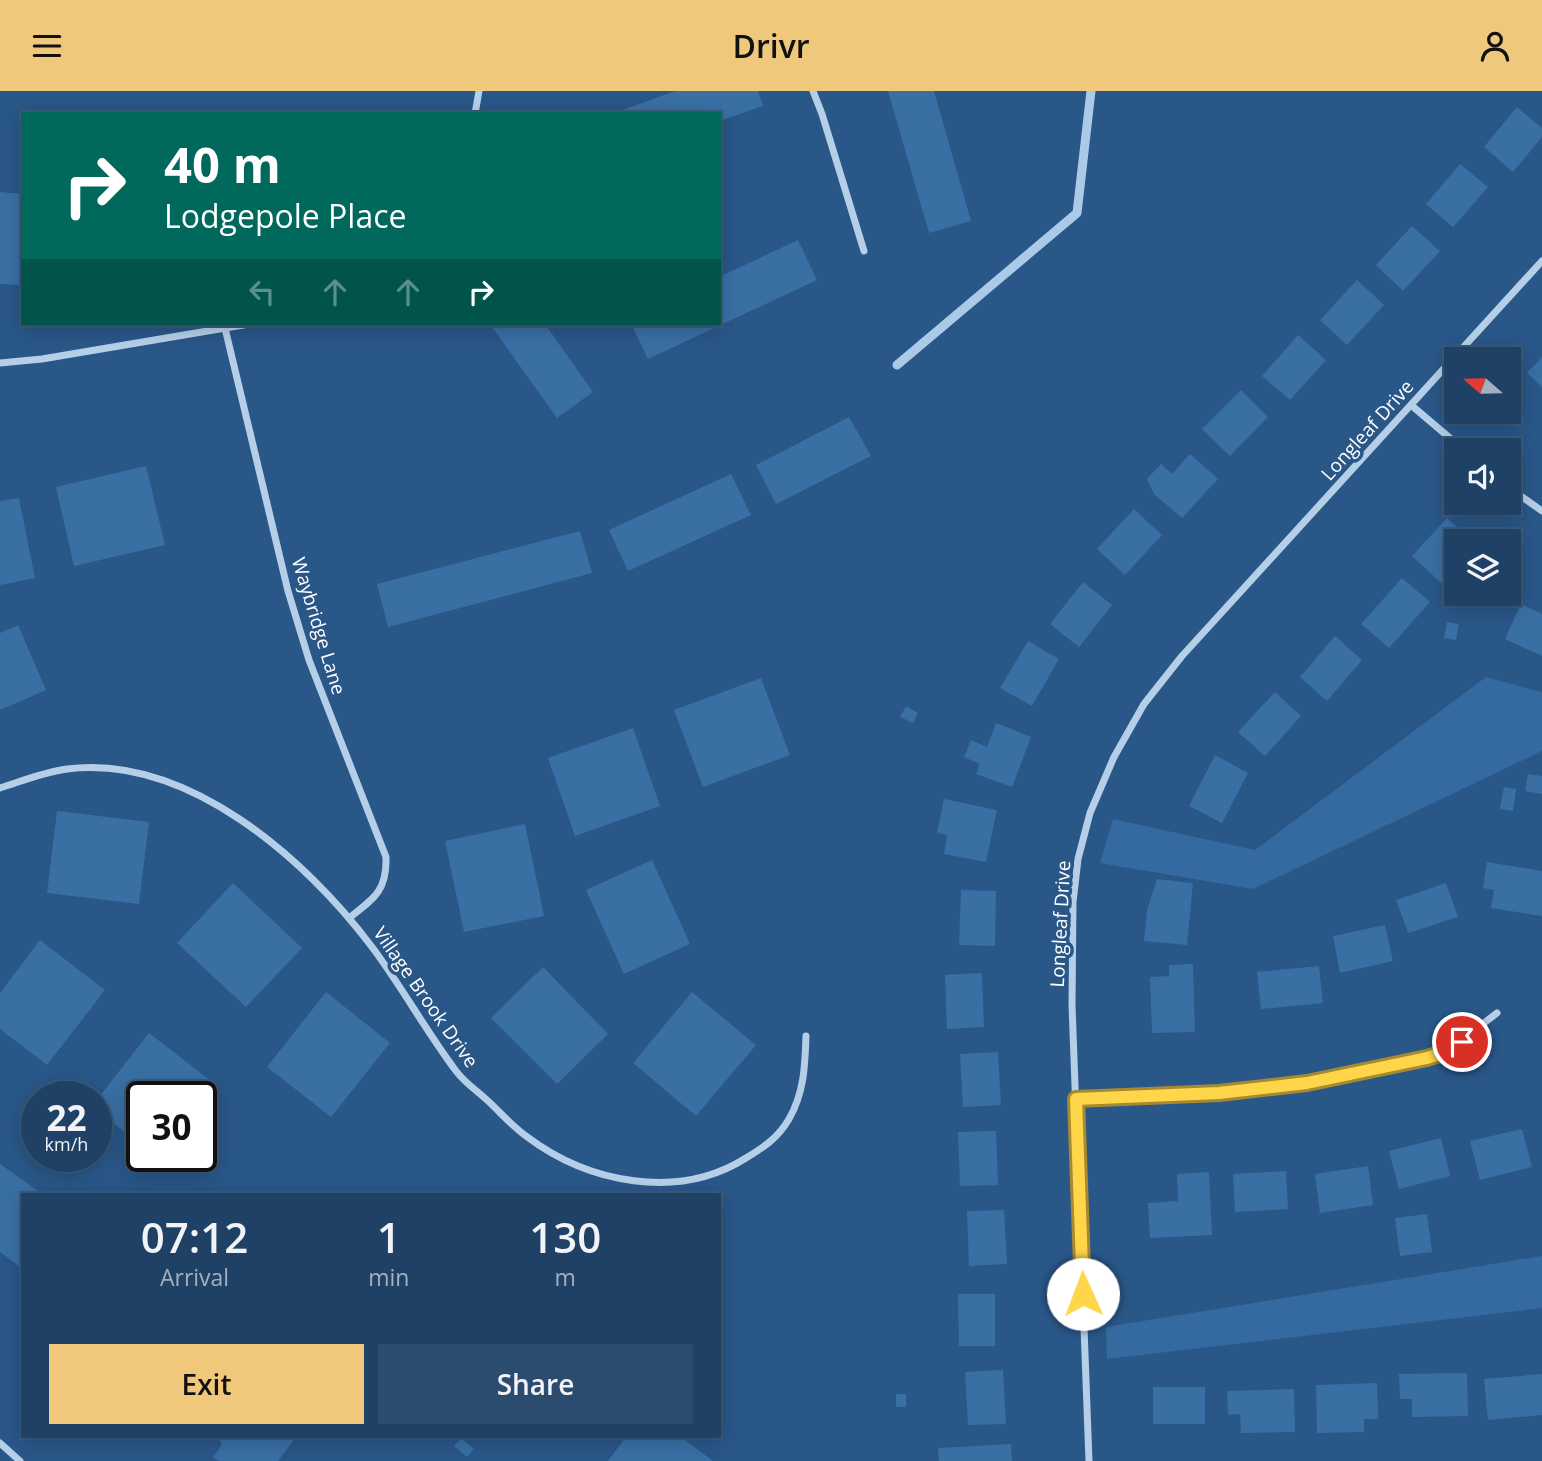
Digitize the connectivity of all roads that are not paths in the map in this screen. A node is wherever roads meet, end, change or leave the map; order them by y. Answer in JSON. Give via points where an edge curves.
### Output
{"nodes":[{"id":1,"x":479,"y":91,"type":"edge"},
{"id":2,"x":813,"y":91,"type":"edge"},
{"id":3,"x":475,"y":112,"type":"edge"},
{"id":4,"x":864,"y":251,"type":"dead end"},
{"id":5,"x":1542,"y":261,"type":"edge"},
{"id":6,"x":225,"y":326,"type":"edge"},
{"id":7,"x":0,"y":363,"type":"edge"},
{"id":8,"x":1411,"y":405,"type":"junction"},
{"id":9,"x":1451,"y":438,"type":"edge"},
{"id":10,"x":1521,"y":496,"type":"edge"},
{"id":11,"x":1542,"y":511,"type":"edge"},
{"id":12,"x":0,"y":788,"type":"edge"},
{"id":13,"x":349,"y":918,"type":"junction"},
{"id":14,"x":1497,"y":1013,"type":"dead end"},
{"id":15,"x":806,"y":1037,"type":"dead end"},
{"id":16,"x":1076,"y":1099,"type":"junction"},
{"id":17,"x":0,"y":1443,"type":"edge"},
{"id":18,"x":20,"y":1461,"type":"edge"},
{"id":19,"x":1088,"y":1461,"type":"edge"}],
"edges":[{"from":1,"to":3,"type":"street"},
{"from":2,"to":4,"type":"street"},
{"from":5,"to":8,"type":"street","name":"Longleaf Drive"},
{"from":6,"to":7,"type":"street"},
{"from":6,"to":13,"type":"street","name":"Waybridge Lane","via":[[306,649],[386,857],[383,885]]},
{"from":8,"to":9,"type":"street"},
{"from":8,"to":16,"type":"street","name":"Longleaf Drive","via":[[1182,656],[1144,704],[1114,757],[1090,813],[1073,902]]},
{"from":10,"to":11,"type":"street"},
{"from":12,"to":13,"type":"street","name":"Village Brook Drive","via":[[68,769],[113,769],[156,778],[197,794],[236,817],[288,855]]},
{"from":13,"to":15,"type":"street","name":"Village Brook Drive","via":[[458,1073],[526,1136],[562,1159],[602,1175],[660,1183],[699,1178],[770,1144],[790,1117],[802,1086]]},
{"from":14,"to":16,"type":"street","via":[[1446,1052],[1351,1076],[1219,1093]]},
{"from":16,"to":19,"type":"street","name":"Longleaf Drive"},
{"from":17,"to":18,"type":"street"}]}
